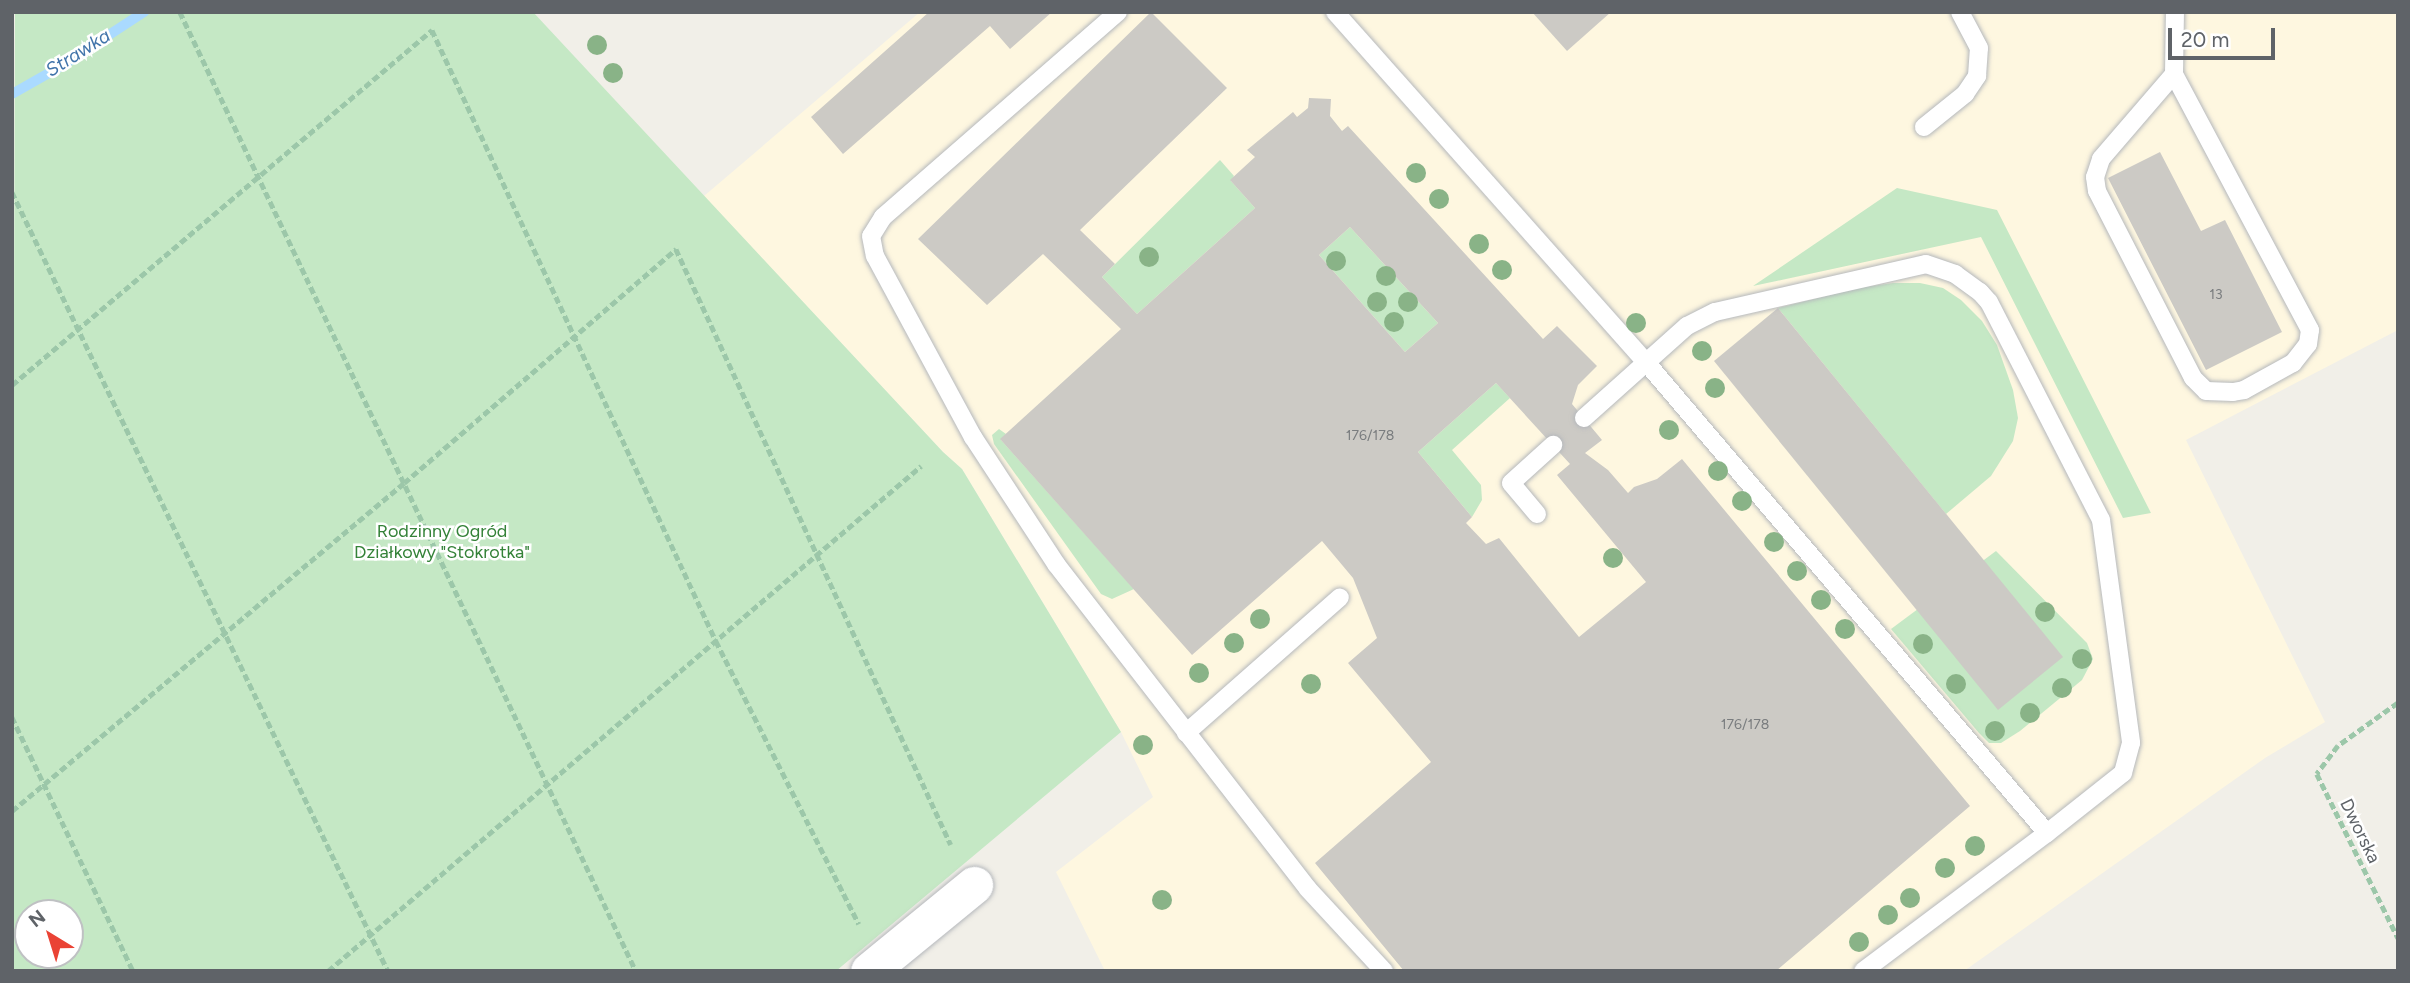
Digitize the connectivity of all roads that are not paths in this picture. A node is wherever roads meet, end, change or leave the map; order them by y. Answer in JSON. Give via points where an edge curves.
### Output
{"nodes":[{"id":1,"x":1118,"y":12,"type":"edge"},
{"id":2,"x":1335,"y":12,"type":"edge"},
{"id":3,"x":1960,"y":12,"type":"edge"},
{"id":4,"x":2175,"y":12,"type":"edge"},
{"id":5,"x":2174,"y":74,"type":"junction"},
{"id":6,"x":1924,"y":127,"type":"dead end"},
{"id":7,"x":1645,"y":361,"type":"junction"},
{"id":8,"x":1584,"y":418,"type":"dead end"},
{"id":9,"x":1553,"y":445,"type":"dead end"},
{"id":10,"x":1537,"y":514,"type":"dead end"},
{"id":11,"x":1340,"y":597,"type":"dead end"},
{"id":12,"x":1186,"y":733,"type":"junction"},
{"id":13,"x":2047,"y":833,"type":"junction"},
{"id":14,"x":974,"y":885,"type":"dead end"},
{"id":15,"x":869,"y":971,"type":"edge"},
{"id":16,"x":1384,"y":971,"type":"edge"},
{"id":17,"x":1863,"y":971,"type":"edge"}],
"edges":[{"from":1,"to":12,"type":"lane","via":[[883,218],[873,230],[872,245],[880,268],[973,437],[1017,506],[1056,565]]},
{"from":2,"to":7,"type":"lane"},
{"from":3,"to":6,"type":"lane","via":[[1979,48],[1978,76],[1965,94]]},
{"from":4,"to":5,"type":"lane"},
{"from":5,"to":5,"type":"lane","via":[[2101,159],[2095,177],[2097,191],[2193,378],[2206,391],[2233,393],[2293,363],[2308,344],[2310,330]]},
{"from":7,"to":8,"type":"lane"},
{"from":7,"to":13,"type":"lane"},
{"from":7,"to":13,"type":"lane","via":[[1687,326],[1715,312],[1908,266],[1941,268],[1968,281],[1989,302],[2101,520],[2131,743],[2123,773]]},
{"from":9,"to":10,"type":"lane","via":[[1510,483]]},
{"from":11,"to":12,"type":"lane"},
{"from":12,"to":16,"type":"lane","via":[[1308,890]]},
{"from":13,"to":17,"type":"lane"},
{"from":14,"to":15,"type":"street"}]}
